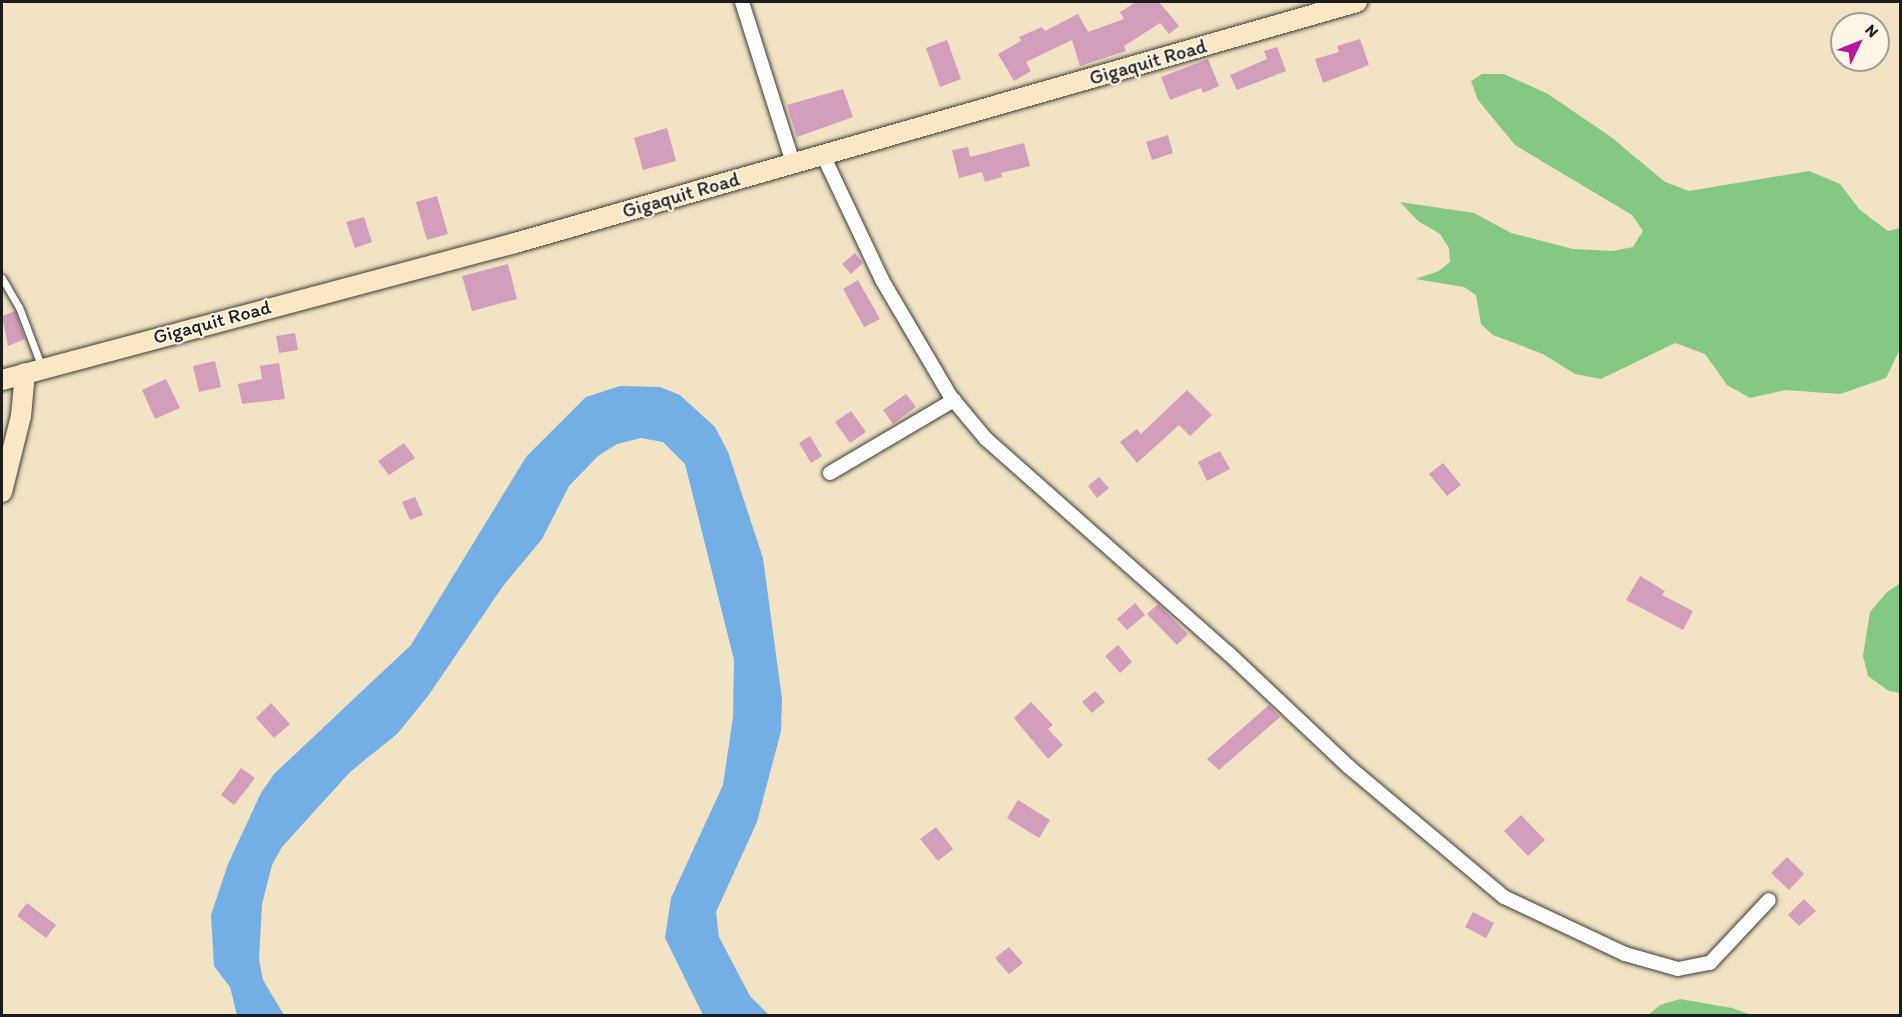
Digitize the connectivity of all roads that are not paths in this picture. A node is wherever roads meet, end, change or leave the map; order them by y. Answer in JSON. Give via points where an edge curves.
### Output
{"nodes":[{"id":1,"x":742,"y":2,"type":"edge"},
{"id":2,"x":1357,"y":2,"type":"edge"},
{"id":3,"x":823,"y":155,"type":"junction"},
{"id":4,"x":792,"y":163,"type":"junction"},
{"id":5,"x":2,"y":278,"type":"edge"},
{"id":6,"x":33,"y":371,"type":"junction"},
{"id":7,"x":2,"y":380,"type":"edge"},
{"id":8,"x":954,"y":400,"type":"junction"},
{"id":9,"x":830,"y":473,"type":"dead end"},
{"id":10,"x":2,"y":492,"type":"edge"},
{"id":11,"x":1769,"y":900,"type":"dead end"}],
"edges":[{"from":1,"to":4,"type":"street"},
{"from":2,"to":3,"type":"main road","name":"Gigaquit Road"},
{"from":3,"to":4,"type":"main road","name":"Gigaquit Road"},
{"from":3,"to":8,"type":"street","via":[[882,280]]},
{"from":4,"to":6,"type":"main road","name":"Gigaquit Road","via":[[515,243]]},
{"from":5,"to":6,"type":"lane","via":[[19,307]]},
{"from":6,"to":7,"type":"main road","name":"Gigaquit Road"},
{"from":6,"to":10,"type":"main road"},
{"from":8,"to":9,"type":"street"},
{"from":8,"to":11,"type":"street","via":[[1001,455],[1228,652],[1349,767],[1504,897],[1625,954],[1678,969],[1710,963]]}]}
